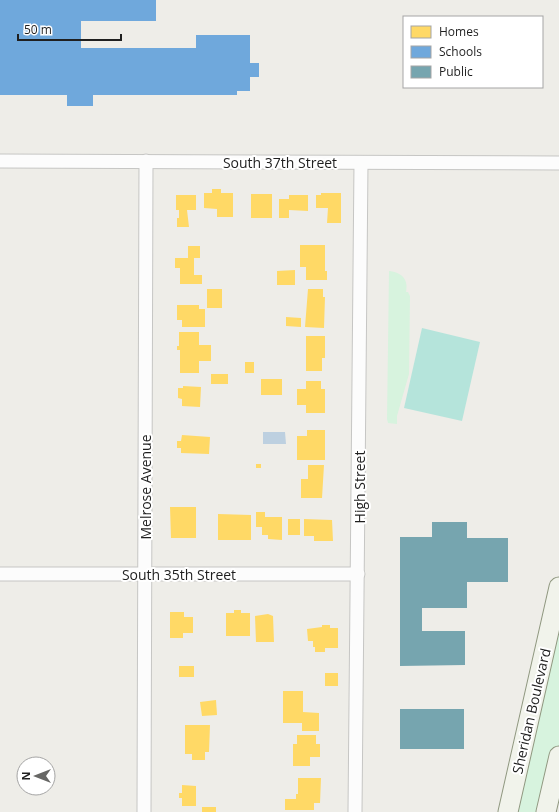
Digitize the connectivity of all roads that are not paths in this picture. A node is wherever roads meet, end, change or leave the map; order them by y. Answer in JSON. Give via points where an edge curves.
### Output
{"nodes":[{"id":1,"x":0,"y":160,"type":"edge"},
{"id":2,"x":146,"y":161,"type":"junction"},
{"id":3,"x":361,"y":163,"type":"junction"},
{"id":4,"x":559,"y":163,"type":"edge"},
{"id":5,"x":0,"y":574,"type":"edge"},
{"id":6,"x":145,"y":574,"type":"junction"},
{"id":7,"x":358,"y":574,"type":"junction"},
{"id":8,"x":559,"y":587,"type":"edge"},
{"id":9,"x":559,"y":756,"type":"edge"},
{"id":10,"x":144,"y":812,"type":"edge"},
{"id":11,"x":355,"y":812,"type":"edge"},
{"id":12,"x":508,"y":812,"type":"edge"},
{"id":13,"x":546,"y":812,"type":"edge"}],
"edges":[{"from":1,"to":2,"type":"street","name":"South 37th Street"},
{"from":2,"to":3,"type":"street","name":"South 37th Street"},
{"from":2,"to":6,"type":"street","name":"Melrose Avenue"},
{"from":3,"to":4,"type":"street","name":"South 37th Street"},
{"from":3,"to":7,"type":"street","name":"High Street"},
{"from":5,"to":6,"type":"street","name":"South 35th Street"},
{"from":6,"to":7,"type":"street","name":"South 35th Street"},
{"from":6,"to":10,"type":"street","name":"Melrose Avenue"},
{"from":7,"to":11,"type":"street","name":"High Street"},
{"from":8,"to":12,"type":"main road","name":"Sheridan Boulevard"},
{"from":9,"to":13,"type":"main road"}]}
